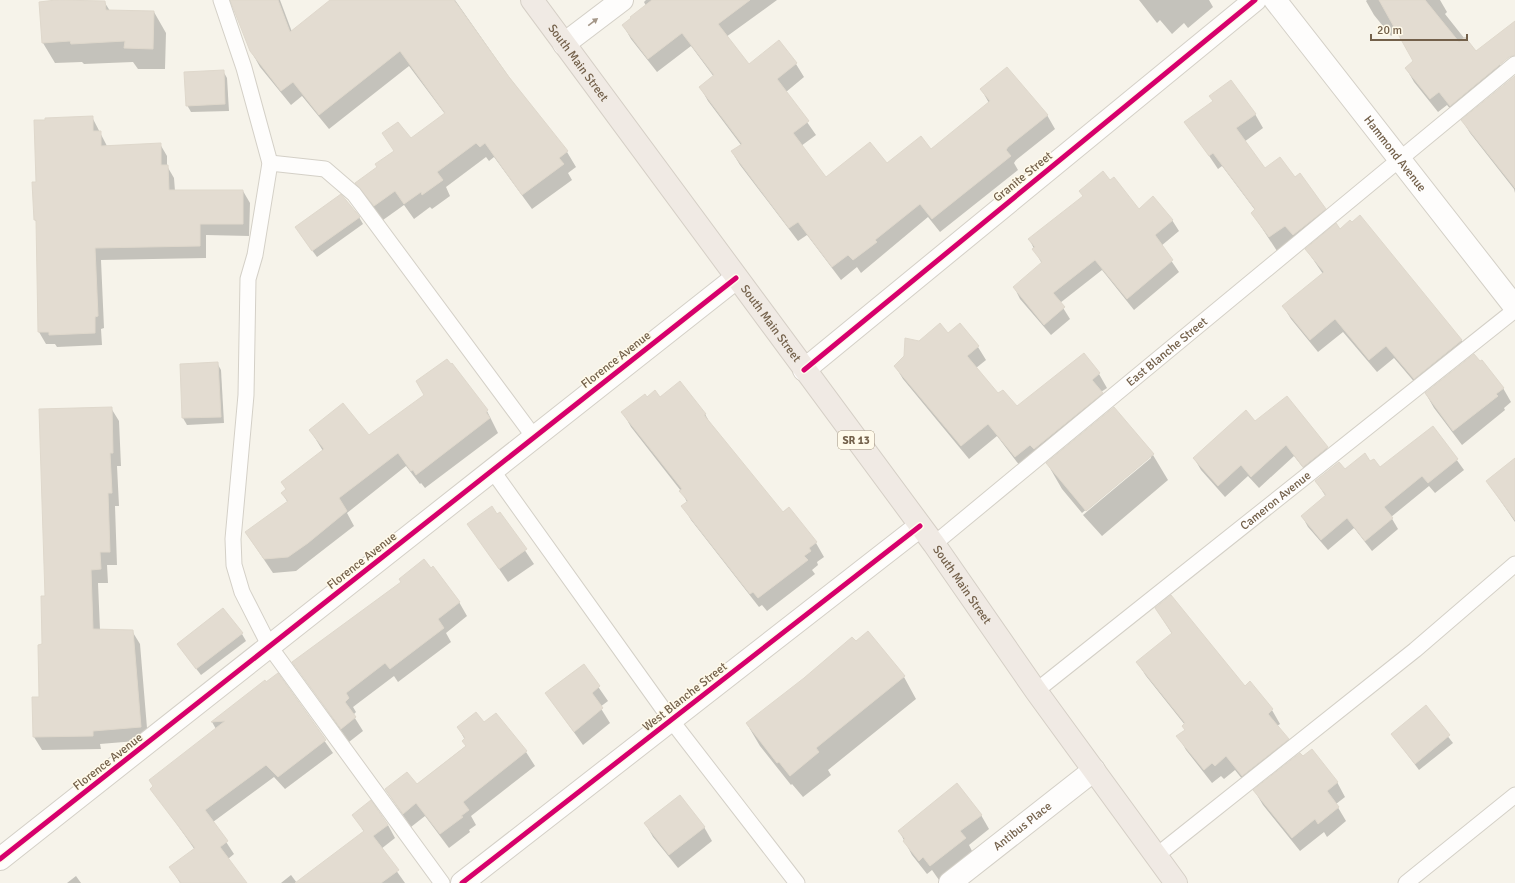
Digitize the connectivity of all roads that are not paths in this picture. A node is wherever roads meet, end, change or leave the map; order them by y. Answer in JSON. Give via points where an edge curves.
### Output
{"nodes":[{"id":1,"x":221,"y":0,"type":"edge"},
{"id":2,"x":532,"y":0,"type":"edge"},
{"id":3,"x":622,"y":0,"type":"edge"},
{"id":4,"x":1255,"y":0,"type":"edge"},
{"id":5,"x":1275,"y":0,"type":"edge"},
{"id":6,"x":564,"y":44,"type":"junction"},
{"id":7,"x":1515,"y":64,"type":"edge"},
{"id":8,"x":1399,"y":158,"type":"junction"},
{"id":9,"x":270,"y":163,"type":"junction"},
{"id":10,"x":736,"y":278,"type":"junction"},
{"id":11,"x":1515,"y":307,"type":"edge"},
{"id":12,"x":1515,"y":310,"type":"edge"},
{"id":13,"x":804,"y":370,"type":"junction"},
{"id":14,"x":534,"y":438,"type":"junction"},
{"id":15,"x":492,"y":470,"type":"junction"},
{"id":16,"x":920,"y":526,"type":"junction"},
{"id":17,"x":934,"y":544,"type":"junction"},
{"id":18,"x":1515,"y":564,"type":"edge"},
{"id":19,"x":270,"y":647,"type":"junction"},
{"id":20,"x":1036,"y":691,"type":"junction"},
{"id":21,"x":672,"y":720,"type":"junction"},
{"id":22,"x":1094,"y":770,"type":"junction"},
{"id":23,"x":1515,"y":795,"type":"edge"},
{"id":24,"x":1156,"y":856,"type":"junction"},
{"id":25,"x":0,"y":859,"type":"edge"},
{"id":26,"x":442,"y":883,"type":"edge"},
{"id":27,"x":462,"y":883,"type":"edge"},
{"id":28,"x":797,"y":883,"type":"edge"},
{"id":29,"x":950,"y":883,"type":"edge"},
{"id":30,"x":1176,"y":883,"type":"edge"},
{"id":31,"x":1406,"y":883,"type":"edge"}],
"edges":[{"from":1,"to":9,"type":"lane","via":[[244,68]]},
{"from":2,"to":6,"type":"highway","name":"South Main Street","number":"SR 13"},
{"from":6,"to":3,"type":"street","one_way":true},
{"from":4,"to":13,"type":"street","name":"Granite Street"},
{"from":5,"to":8,"type":"street","name":"Hammond Avenue"},
{"from":6,"to":10,"type":"highway","name":"South Main Street","number":"SR 13"},
{"from":7,"to":8,"type":"lane","name":"East Blanche Street"},
{"from":8,"to":11,"type":"street","name":"Hammond Avenue"},
{"from":8,"to":17,"type":"lane","name":"East Blanche Street"},
{"from":9,"to":14,"type":"lane","via":[[325,169],[354,194]]},
{"from":9,"to":19,"type":"lane","via":[[255,255],[248,279],[246,395],[233,538],[234,565],[242,592]]},
{"from":10,"to":13,"type":"highway","name":"South Main Street","number":"SR 13"},
{"from":10,"to":14,"type":"street","name":"Florence Avenue"},
{"from":12,"to":20,"type":"lane","name":"Cameron Avenue"},
{"from":13,"to":16,"type":"highway","name":"South Main Street","number":"SR 13"},
{"from":14,"to":15,"type":"street","name":"Florence Avenue"},
{"from":15,"to":19,"type":"street","name":"Florence Avenue"},
{"from":15,"to":21,"type":"lane"},
{"from":16,"to":17,"type":"highway","name":"South Main Street","number":"SR 13"},
{"from":16,"to":21,"type":"street","name":"West Blanche Street"},
{"from":17,"to":20,"type":"highway","name":"South Main Street","number":"SR 13"},
{"from":18,"to":24,"type":"lane","via":[[1414,650]]},
{"from":19,"to":25,"type":"street","name":"Florence Avenue"},
{"from":19,"to":26,"type":"lane"},
{"from":20,"to":22,"type":"highway","name":"South Main Street","number":"SR 13"},
{"from":21,"to":27,"type":"street","name":"West Blanche Street"},
{"from":21,"to":28,"type":"lane"},
{"from":22,"to":24,"type":"highway","name":"South Main Street","number":"SR 13"},
{"from":22,"to":29,"type":"street","name":"Antibus Place"},
{"from":23,"to":31,"type":"lane"},
{"from":24,"to":30,"type":"highway","name":"South Main Street","number":"SR 13"}]}
